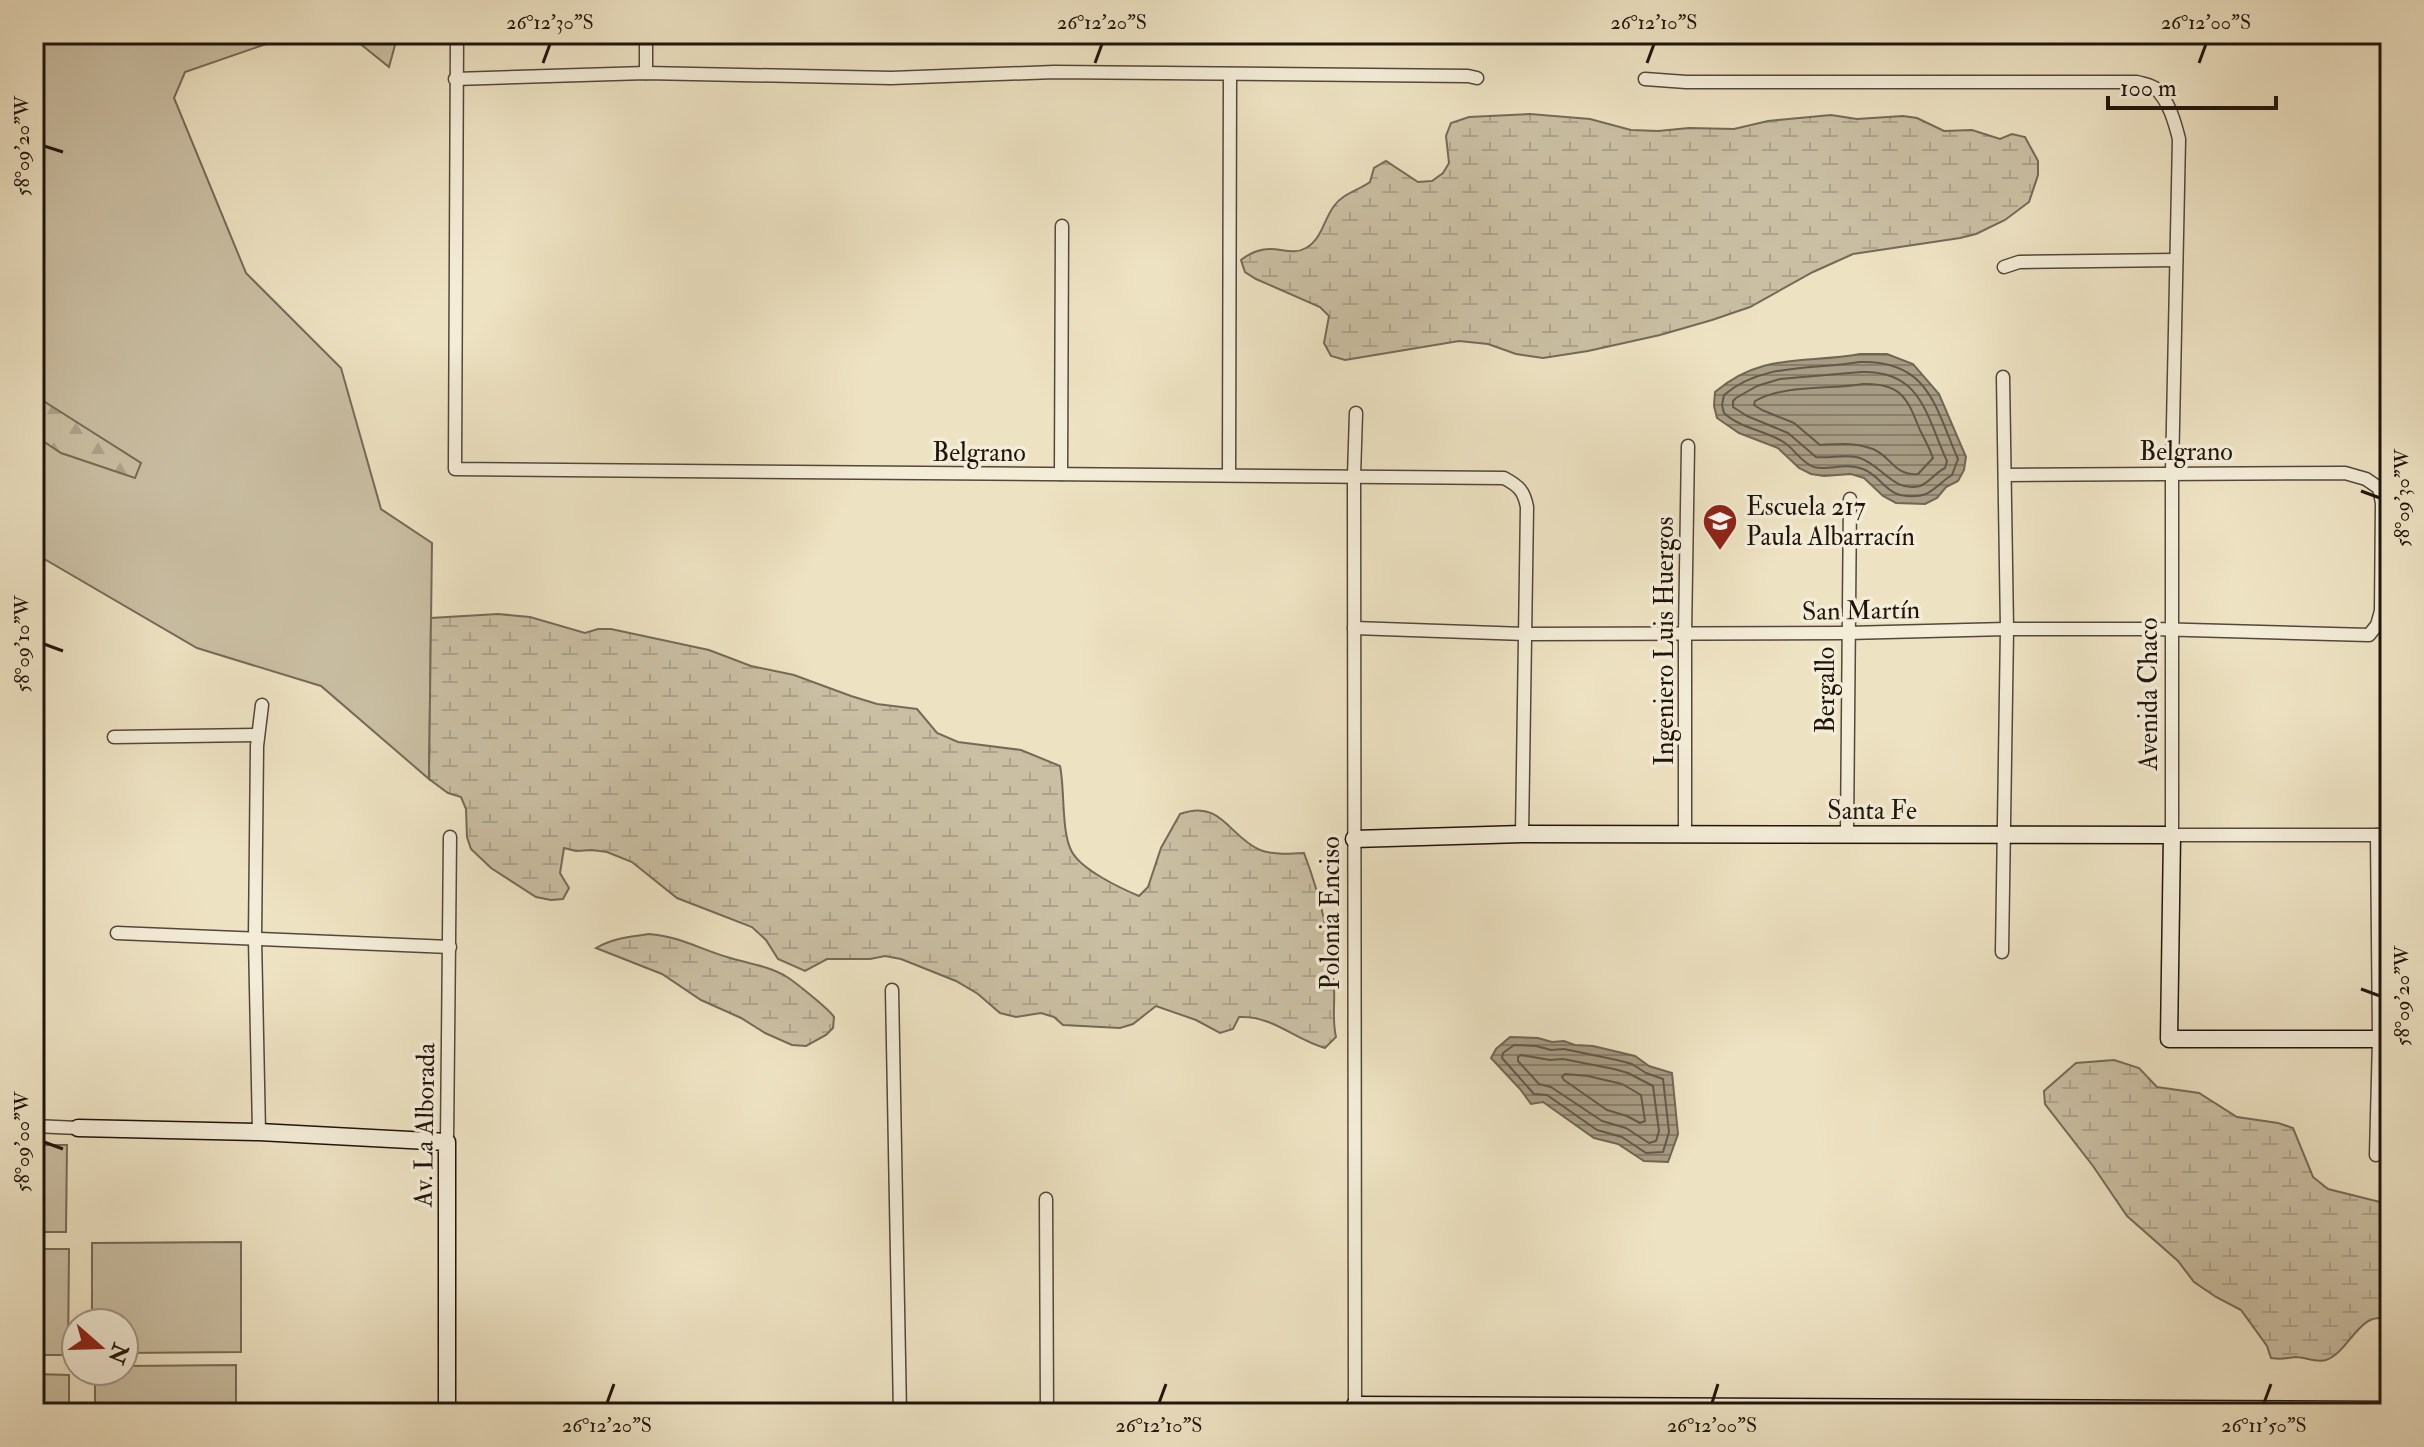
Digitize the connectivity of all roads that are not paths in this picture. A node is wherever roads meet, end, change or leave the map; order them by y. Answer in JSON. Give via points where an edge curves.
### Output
{"nodes":[{"id":1,"x":457,"y":34,"type":"edge"},
{"id":2,"x":646,"y":34,"type":"edge"},
{"id":3,"x":646,"y":73,"type":"junction"},
{"id":4,"x":1230,"y":74,"type":"junction"},
{"id":5,"x":1477,"y":78,"type":"dead end"},
{"id":6,"x":455,"y":79,"type":"junction"},
{"id":7,"x":1645,"y":79,"type":"dead end"},
{"id":8,"x":1062,"y":226,"type":"dead end"},
{"id":9,"x":2176,"y":260,"type":"junction"},
{"id":10,"x":2004,"y":267,"type":"dead end"},
{"id":11,"x":2003,"y":377,"type":"dead end"},
{"id":12,"x":1356,"y":413,"type":"dead end"},
{"id":13,"x":1688,"y":446,"type":"dead end"},
{"id":14,"x":2172,"y":473,"type":"junction"},
{"id":15,"x":1061,"y":474,"type":"junction"},
{"id":16,"x":1229,"y":474,"type":"junction"},
{"id":17,"x":2005,"y":475,"type":"junction"},
{"id":18,"x":1354,"y":476,"type":"junction"},
{"id":19,"x":1850,"y":499,"type":"dead end"},
{"id":20,"x":1354,"y":628,"type":"junction"},
{"id":21,"x":2007,"y":629,"type":"junction"},
{"id":22,"x":2172,"y":631,"type":"junction"},
{"id":23,"x":1847,"y":633,"type":"junction"},
{"id":24,"x":1525,"y":634,"type":"junction"},
{"id":25,"x":1685,"y":634,"type":"junction"},
{"id":26,"x":2369,"y":635,"type":"joint"},
{"id":27,"x":262,"y":705,"type":"dead end"},
{"id":28,"x":258,"y":735,"type":"junction"},
{"id":29,"x":114,"y":737,"type":"dead end"},
{"id":30,"x":1847,"y":833,"type":"junction"},
{"id":31,"x":1522,"y":834,"type":"junction"},
{"id":32,"x":2004,"y":834,"type":"junction"},
{"id":33,"x":2172,"y":835,"type":"junction"},
{"id":34,"x":2384,"y":835,"type":"edge"},
{"id":35,"x":1685,"y":836,"type":"junction"},
{"id":36,"x":450,"y":837,"type":"dead end"},
{"id":37,"x":1354,"y":839,"type":"junction"},
{"id":38,"x":117,"y":933,"type":"dead end"},
{"id":39,"x":255,"y":939,"type":"junction"},
{"id":40,"x":450,"y":947,"type":"junction"},
{"id":41,"x":2002,"y":952,"type":"dead end"},
{"id":42,"x":892,"y":990,"type":"dead end"},
{"id":43,"x":2384,"y":1039,"type":"edge"},
{"id":44,"x":34,"y":1126,"type":"edge"},
{"id":45,"x":78,"y":1128,"type":"joint"},
{"id":46,"x":259,"y":1132,"type":"junction"},
{"id":47,"x":447,"y":1142,"type":"junction"},
{"id":48,"x":2376,"y":1155,"type":"dead end"},
{"id":49,"x":1046,"y":1199,"type":"dead end"},
{"id":50,"x":1355,"y":1409,"type":"edge"},
{"id":51,"x":1558,"y":1409,"type":"edge"},
{"id":52,"x":1765,"y":1410,"type":"edge"},
{"id":53,"x":2385,"y":1411,"type":"edge"},
{"id":54,"x":2169,"y":1412,"type":"edge"},
{"id":55,"x":447,"y":1413,"type":"edge"},
{"id":56,"x":900,"y":1413,"type":"edge"},
{"id":57,"x":1047,"y":1413,"type":"edge"}],
"edges":[{"from":1,"to":6,"type":"street"},
{"from":2,"to":3,"type":"street"},
{"from":3,"to":4,"type":"street","via":[[891,78],[1054,72]]},
{"from":3,"to":6,"type":"street"},
{"from":4,"to":5,"type":"street"},
{"from":4,"to":16,"type":"street"},
{"from":6,"to":15,"type":"street","name":"Belgrano","via":[[455,469]]},
{"from":7,"to":9,"type":"street","name":"Avenida Chaco","via":[[2137,82],[2155,87],[2179,139]]},
{"from":8,"to":15,"type":"street"},
{"from":9,"to":10,"type":"street","via":[[2019,262]]},
{"from":9,"to":14,"type":"street","name":"Avenida Chaco"},
{"from":11,"to":17,"type":"street"},
{"from":12,"to":18,"type":"street","name":"Polonia Enciso"},
{"from":13,"to":25,"type":"street","name":"Ingeniero Luis Huergos"},
{"from":14,"to":17,"type":"street","name":"Belgrano"},
{"from":14,"to":22,"type":"street","name":"Avenida Chaco"},
{"from":14,"to":26,"type":"street","name":"Belgrano","via":[[2345,473],[2379,488],[2381,611]]},
{"from":15,"to":16,"type":"street","name":"Belgrano"},
{"from":16,"to":18,"type":"street","name":"Belgrano"},
{"from":17,"to":21,"type":"street"},
{"from":18,"to":20,"type":"street","name":"Polonia Enciso"},
{"from":18,"to":24,"type":"street","name":"Belgrano","via":[[1504,478],[1524,492]]},
{"from":19,"to":23,"type":"street","name":"Bergallo"},
{"from":20,"to":24,"type":"street","name":"San Martín"},
{"from":20,"to":37,"type":"street","name":"Polonia Enciso"},
{"from":21,"to":22,"type":"street","name":"San Martín"},
{"from":21,"to":23,"type":"street","name":"San Martín"},
{"from":21,"to":32,"type":"street"},
{"from":22,"to":26,"type":"street","name":"San Martín"},
{"from":22,"to":33,"type":"street","name":"Avenida Chaco"},
{"from":23,"to":25,"type":"street","name":"San Martín"},
{"from":23,"to":30,"type":"street","name":"Bergallo"},
{"from":24,"to":25,"type":"street","name":"San Martín"},
{"from":24,"to":31,"type":"street"},
{"from":25,"to":35,"type":"street","name":"Ingeniero Luis Huergos"},
{"from":27,"to":28,"type":"street"},
{"from":28,"to":29,"type":"street"},
{"from":28,"to":39,"type":"street"},
{"from":30,"to":32,"type":"main road","name":"Santa Fe"},
{"from":30,"to":35,"type":"main road","name":"Santa Fe"},
{"from":31,"to":35,"type":"main road","name":"Santa Fe"},
{"from":31,"to":37,"type":"main road","name":"Santa Fe"},
{"from":32,"to":33,"type":"main road","name":"Santa Fe"},
{"from":32,"to":41,"type":"street"},
{"from":33,"to":34,"type":"street","name":"Santa Fe"},
{"from":33,"to":43,"type":"main road","name":"Avenida Chaco","via":[[2169,1039]]},
{"from":34,"to":43,"type":"street"},
{"from":36,"to":40,"type":"street","name":"Av. La Alborada"},
{"from":37,"to":50,"type":"street","name":"Polonia Enciso"},
{"from":38,"to":39,"type":"street"},
{"from":39,"to":40,"type":"street"},
{"from":39,"to":46,"type":"street"},
{"from":40,"to":47,"type":"street","name":"Av. La Alborada"},
{"from":42,"to":56,"type":"street"},
{"from":43,"to":48,"type":"street"},
{"from":44,"to":45,"type":"street"},
{"from":45,"to":46,"type":"main road"},
{"from":46,"to":47,"type":"main road"},
{"from":47,"to":55,"type":"main road","name":"Av. La Alborada"},
{"from":49,"to":57,"type":"street"},
{"from":50,"to":51,"type":"main road"},
{"from":51,"to":52,"type":"main road"},
{"from":52,"to":54,"type":"main road"},
{"from":53,"to":54,"type":"main road"}]}
